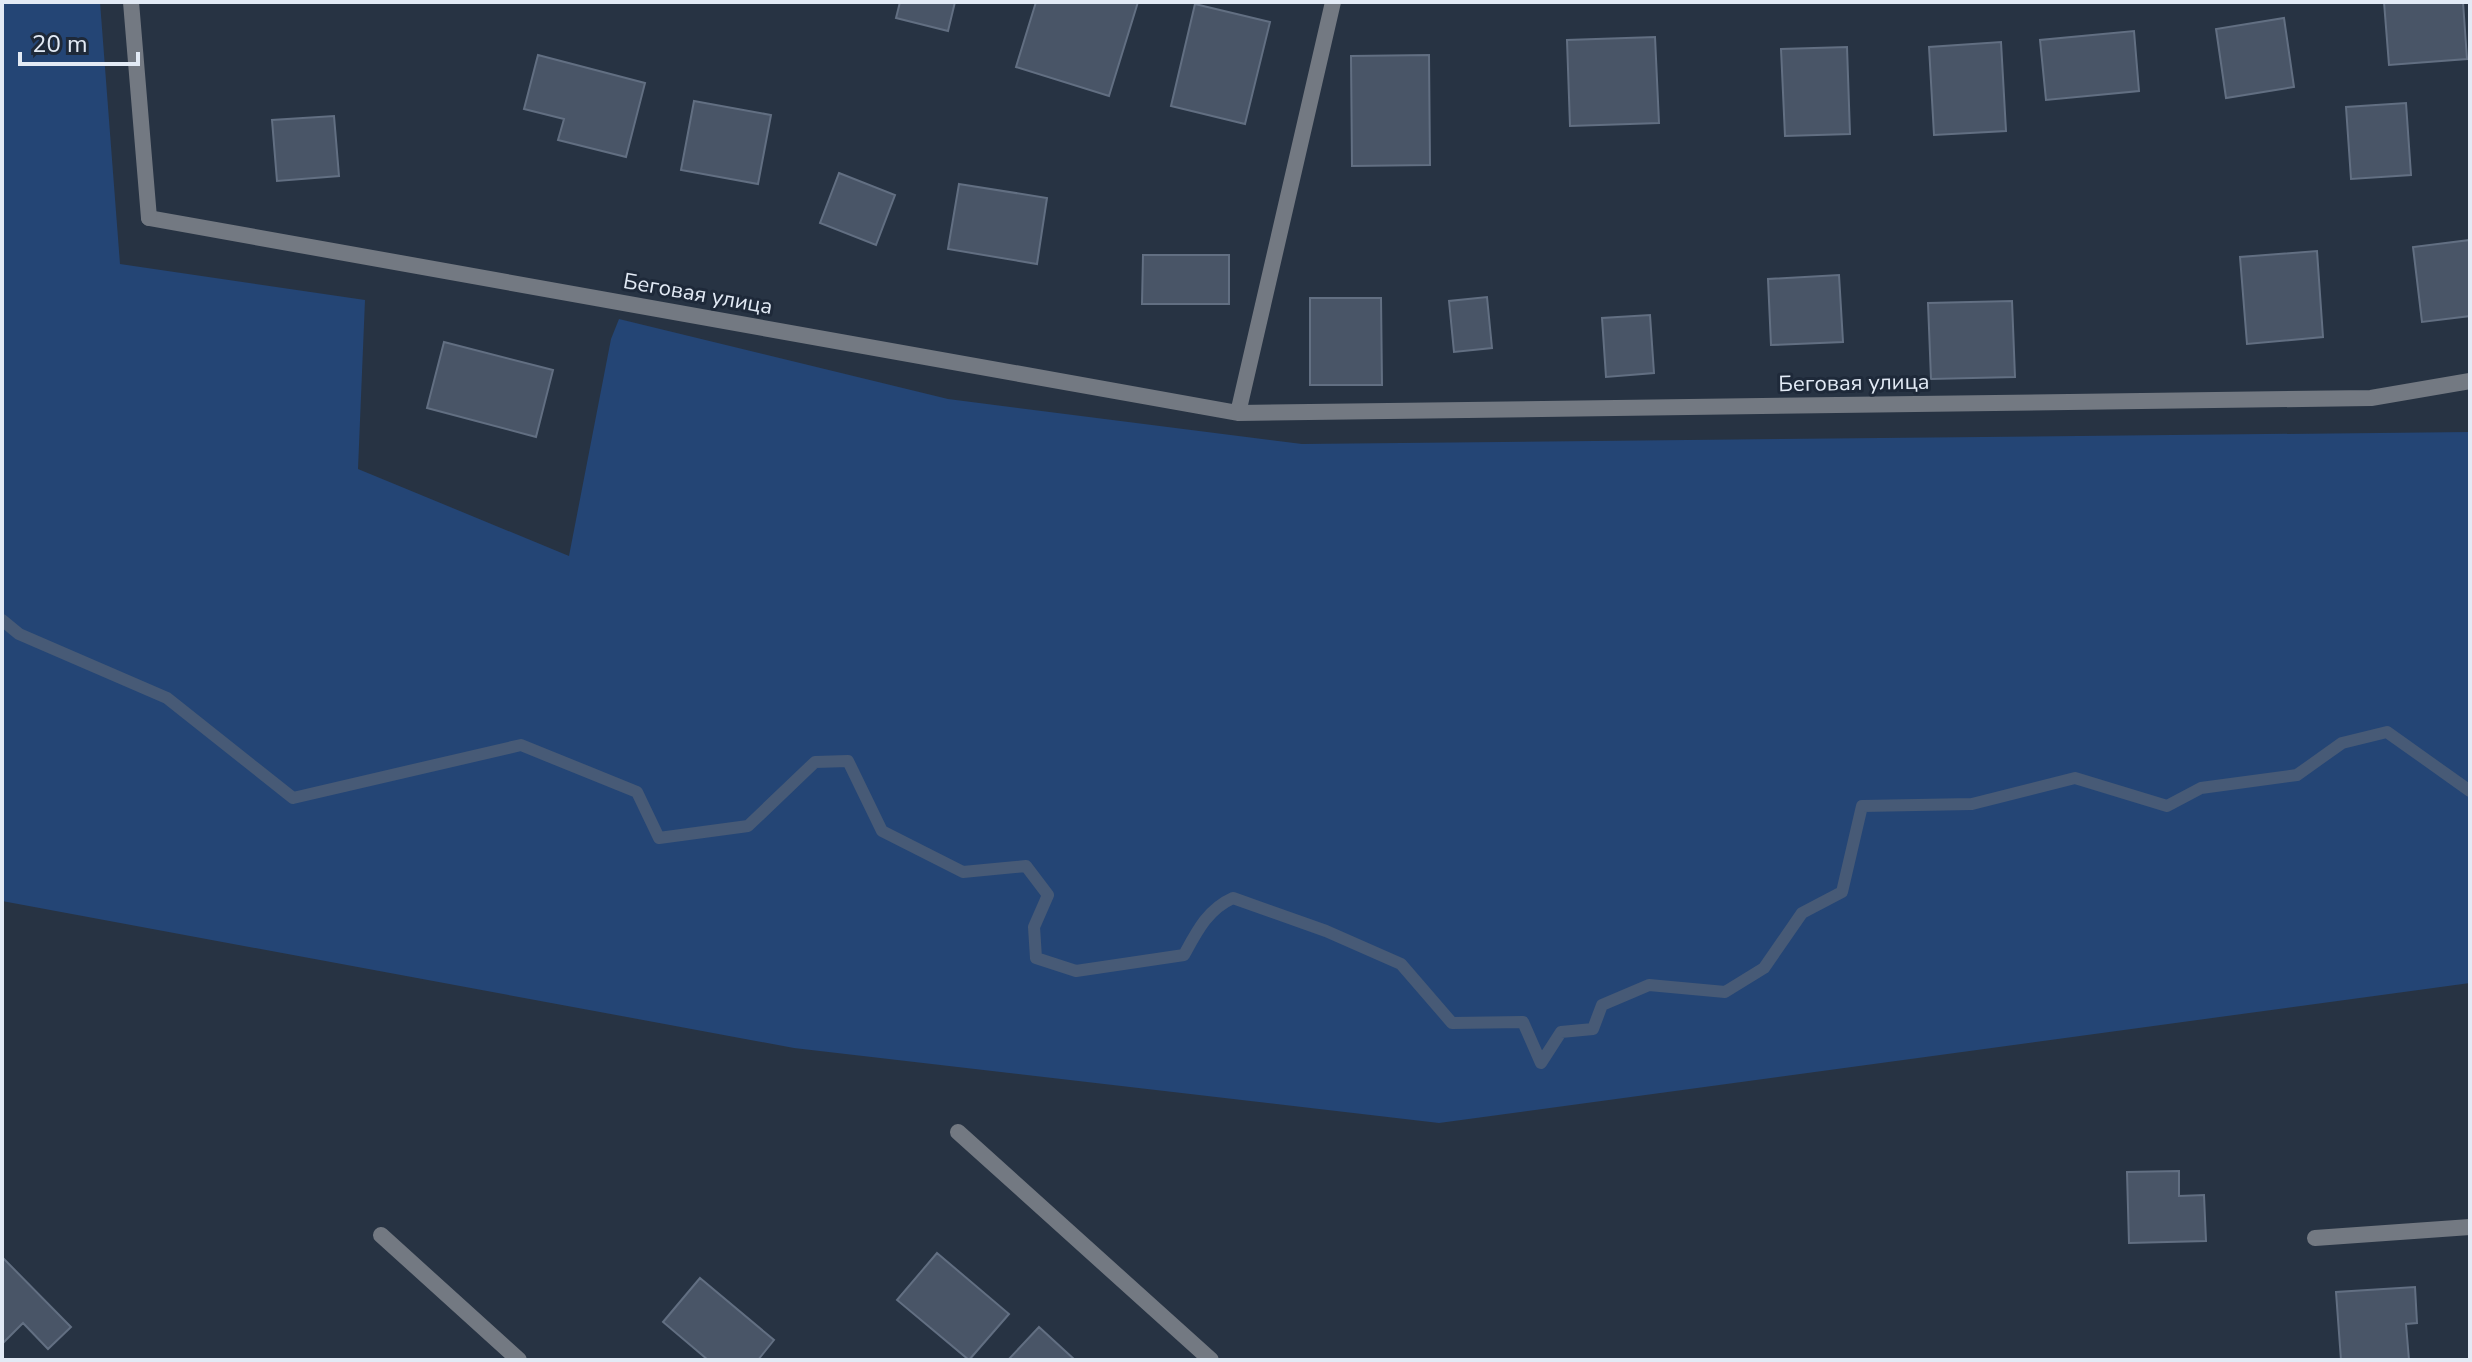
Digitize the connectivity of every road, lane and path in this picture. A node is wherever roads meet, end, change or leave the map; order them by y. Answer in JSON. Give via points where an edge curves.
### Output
{"nodes":[{"id":1,"x":131,"y":2,"type":"edge"},
{"id":2,"x":1333,"y":2,"type":"edge"},
{"id":3,"x":2470,"y":381,"type":"edge"},
{"id":4,"x":1238,"y":413,"type":"junction"},
{"id":5,"x":958,"y":1132,"type":"dead end"},
{"id":6,"x":2470,"y":1227,"type":"edge"},
{"id":7,"x":381,"y":1235,"type":"dead end"},
{"id":8,"x":2315,"y":1238,"type":"dead end"},
{"id":9,"x":519,"y":1360,"type":"edge"},
{"id":10,"x":1211,"y":1360,"type":"edge"}],
"edges":[{"from":1,"to":4,"type":"street","name":"Беговая улица","via":[[149,218]]},
{"from":2,"to":4,"type":"street"},
{"from":3,"to":4,"type":"street","name":"Беговая улица","via":[[2371,398]]},
{"from":5,"to":10,"type":"street"},
{"from":6,"to":8,"type":"street"},
{"from":7,"to":9,"type":"street"}]}
